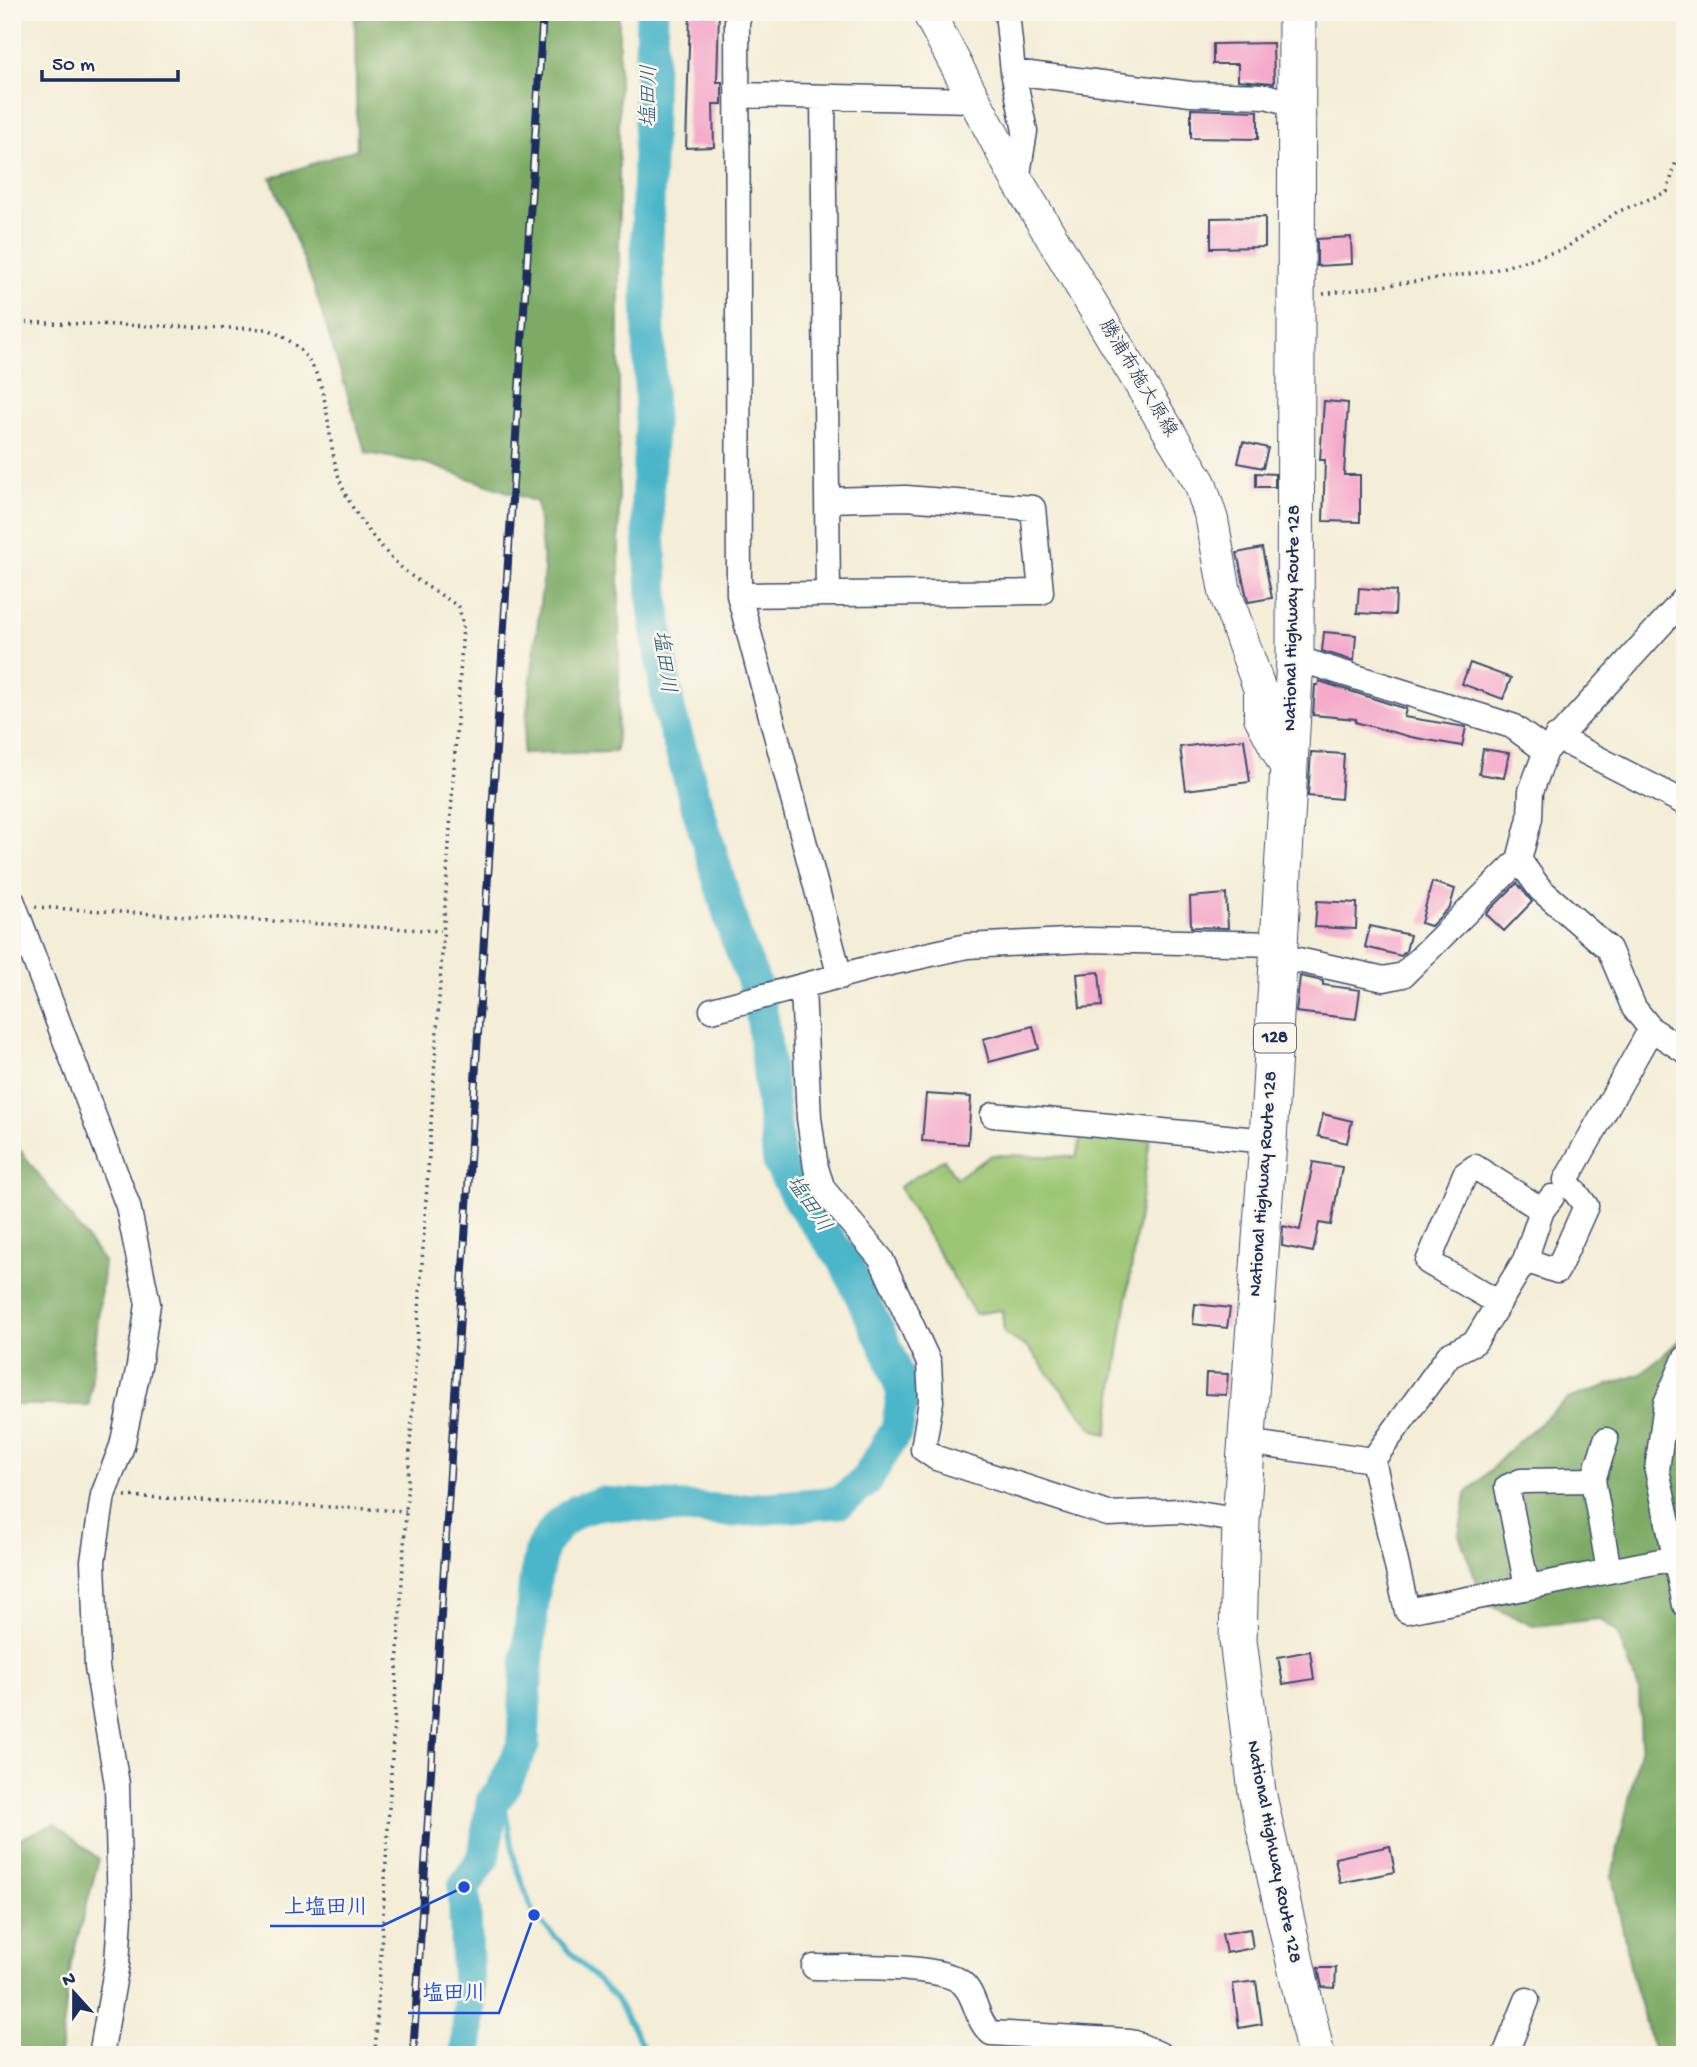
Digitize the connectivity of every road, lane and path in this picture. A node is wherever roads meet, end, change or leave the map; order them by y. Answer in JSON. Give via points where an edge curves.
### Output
{"nodes":[{"id":1,"x":741,"y":12,"type":"edge"},
{"id":2,"x":928,"y":12,"type":"edge"},
{"id":3,"x":1007,"y":12,"type":"edge"},
{"id":4,"x":1297,"y":12,"type":"edge"},
{"id":5,"x":1013,"y":72,"type":"junction"},
{"id":6,"x":738,"y":95,"type":"junction"},
{"id":7,"x":823,"y":97,"type":"junction"},
{"id":8,"x":974,"y":100,"type":"junction"},
{"id":9,"x":1297,"y":105,"type":"junction"},
{"id":10,"x":1685,"y":160,"type":"edge"},
{"id":11,"x":1017,"y":180,"type":"junction"},
{"id":12,"x":1297,"y":297,"type":"junction"},
{"id":13,"x":12,"y":322,"type":"edge"},
{"id":14,"x":827,"y":500,"type":"junction"},
{"id":15,"x":828,"y":594,"type":"junction"},
{"id":16,"x":739,"y":595,"type":"junction"},
{"id":17,"x":1682,"y":607,"type":"edge"},
{"id":18,"x":1295,"y":659,"type":"junction"},
{"id":19,"x":1551,"y":744,"type":"junction"},
{"id":20,"x":1287,"y":769,"type":"junction"},
{"id":21,"x":1683,"y":797,"type":"edge"},
{"id":22,"x":1519,"y":860,"type":"junction"},
{"id":23,"x":14,"y":903,"type":"edge"},
{"id":24,"x":442,"y":931,"type":"junction"},
{"id":25,"x":1279,"y":950,"type":"junction"},
{"id":26,"x":840,"y":977,"type":"junction"},
{"id":27,"x":803,"y":988,"type":"junction"},
{"id":28,"x":712,"y":1010,"type":"dead end"},
{"id":29,"x":1651,"y":1029,"type":"junction"},
{"id":30,"x":1685,"y":1051,"type":"edge"},
{"id":31,"x":993,"y":1115,"type":"dead end"},
{"id":32,"x":1268,"y":1141,"type":"junction"},
{"id":33,"x":1566,"y":1180,"type":"junction"},
{"id":34,"x":1542,"y":1210,"type":"junction"},
{"id":35,"x":1525,"y":1260,"type":"junction"},
{"id":36,"x":1499,"y":1303,"type":"junction"},
{"id":37,"x":1685,"y":1359,"type":"edge"},
{"id":38,"x":1606,"y":1440,"type":"dead end"},
{"id":39,"x":1245,"y":1442,"type":"junction"},
{"id":40,"x":1373,"y":1460,"type":"junction"},
{"id":41,"x":1593,"y":1480,"type":"junction"},
{"id":42,"x":103,"y":1494,"type":"junction"},
{"id":43,"x":406,"y":1511,"type":"junction"},
{"id":44,"x":1241,"y":1521,"type":"junction"},
{"id":45,"x":1680,"y":1557,"type":"edge"},
{"id":46,"x":1609,"y":1571,"type":"junction"},
{"id":47,"x":1527,"y":1587,"type":"junction"},
{"id":48,"x":1685,"y":1605,"type":"edge"},
{"id":49,"x":814,"y":1968,"type":"dead end"},
{"id":50,"x":1527,"y":2000,"type":"dead end"},
{"id":51,"x":101,"y":2055,"type":"edge"},
{"id":52,"x":375,"y":2055,"type":"edge"},
{"id":53,"x":1161,"y":2055,"type":"edge"},
{"id":54,"x":1315,"y":2055,"type":"edge"},
{"id":55,"x":1505,"y":2055,"type":"edge"}],
"edges":[{"from":1,"to":6,"type":"street","via":[[737,20]]},
{"from":2,"to":8,"type":"main road","name":"勝浦布施大原線"},
{"from":3,"to":5,"type":"street"},
{"from":4,"to":9,"type":"highway","name":"National Highway Route 128","number":"128"},
{"from":5,"to":9,"type":"street","via":[[1191,94],[1266,96]]},
{"from":5,"to":11,"type":"street","via":[[1025,131]]},
{"from":6,"to":7,"type":"street"},
{"from":6,"to":16,"type":"street"},
{"from":7,"to":8,"type":"street"},
{"from":7,"to":14,"type":"street"},
{"from":8,"to":11,"type":"main road","name":"勝浦布施大原線"},
{"from":9,"to":12,"type":"highway","name":"National Highway Route 128","number":"128"},
{"from":10,"to":12,"type":"path","via":[[1676,162],[1667,192],[1617,212],[1564,249],[1491,271]]},
{"from":11,"to":20,"type":"main road","name":"勝浦布施大原線","via":[[1200,483],[1225,592],[1260,690],[1260,717]]},
{"from":12,"to":18,"type":"highway","name":"National Highway Route 128","number":"128"},
{"from":13,"to":24,"type":"path","via":[[267,329],[290,338],[316,369],[327,406],[337,477],[349,502],[405,570],[459,607],[463,627]]},
{"from":14,"to":15,"type":"street"},
{"from":14,"to":15,"type":"street","via":[[906,498],[1033,508],[1041,592]]},
{"from":15,"to":16,"type":"street"},
{"from":16,"to":26,"type":"street"},
{"from":17,"to":19,"type":"street"},
{"from":18,"to":19,"type":"street","via":[[1512,726]]},
{"from":18,"to":20,"type":"highway","name":"National Highway Route 128","number":"128"},
{"from":19,"to":21,"type":"street"},
{"from":19,"to":22,"type":"street","via":[[1531,791],[1530,818]]},
{"from":20,"to":25,"type":"highway","name":"National Highway Route 128","number":"128"},
{"from":22,"to":25,"type":"street","via":[[1403,975],[1384,979]]},
{"from":22,"to":29,"type":"street","via":[[1539,889],[1609,949],[1634,1008]]},
{"from":23,"to":24,"type":"path"},
{"from":23,"to":42,"type":"street","via":[[128,1206],[148,1304],[122,1446]]},
{"from":24,"to":43,"type":"path"},
{"from":25,"to":26,"type":"street","via":[[1086,940],[967,946]]},
{"from":25,"to":32,"type":"highway","name":"National Highway Route 128","number":"128"},
{"from":26,"to":27,"type":"street"},
{"from":27,"to":28,"type":"street"},
{"from":27,"to":44,"type":"street","via":[[816,1168],[823,1189],[881,1259],[929,1363],[931,1401],[923,1449],[936,1458],[1108,1514],[1181,1511]]},
{"from":29,"to":30,"type":"street"},
{"from":29,"to":33,"type":"street"},
{"from":31,"to":32,"type":"street"},
{"from":32,"to":39,"type":"highway","name":"National Highway Route 128","number":"128"},
{"from":33,"to":34,"type":"street"},
{"from":33,"to":35,"type":"street","via":[[1586,1206],[1557,1271]]},
{"from":34,"to":35,"type":"street"},
{"from":34,"to":36,"type":"street","via":[[1475,1167],[1465,1174],[1427,1262]]},
{"from":35,"to":36,"type":"street"},
{"from":36,"to":40,"type":"street","via":[[1475,1342],[1449,1355]]},
{"from":37,"to":45,"type":"street","via":[[1666,1403],[1657,1470]]},
{"from":38,"to":41,"type":"street"},
{"from":39,"to":40,"type":"street"},
{"from":39,"to":44,"type":"highway","name":"National Highway Route 128","number":"128"},
{"from":40,"to":47,"type":"street","via":[[1407,1611]]},
{"from":41,"to":46,"type":"street"},
{"from":41,"to":47,"type":"street","via":[[1521,1481],[1507,1487]]},
{"from":42,"to":43,"type":"path"},
{"from":42,"to":51,"type":"street","via":[[93,1561],[93,1614],[117,1784],[120,1916],[117,1964]]},
{"from":43,"to":52,"type":"path"},
{"from":44,"to":54,"type":"highway","name":"National Highway Route 128","number":"128","via":[[1238,1640],[1257,1792]]},
{"from":45,"to":46,"type":"street"},
{"from":45,"to":48,"type":"street"},
{"from":46,"to":47,"type":"street"},
{"from":49,"to":53,"type":"street","via":[[945,1973],[967,1989],[980,2021],[991,2033],[1130,2040]]},
{"from":50,"to":55,"type":"street"}]}
